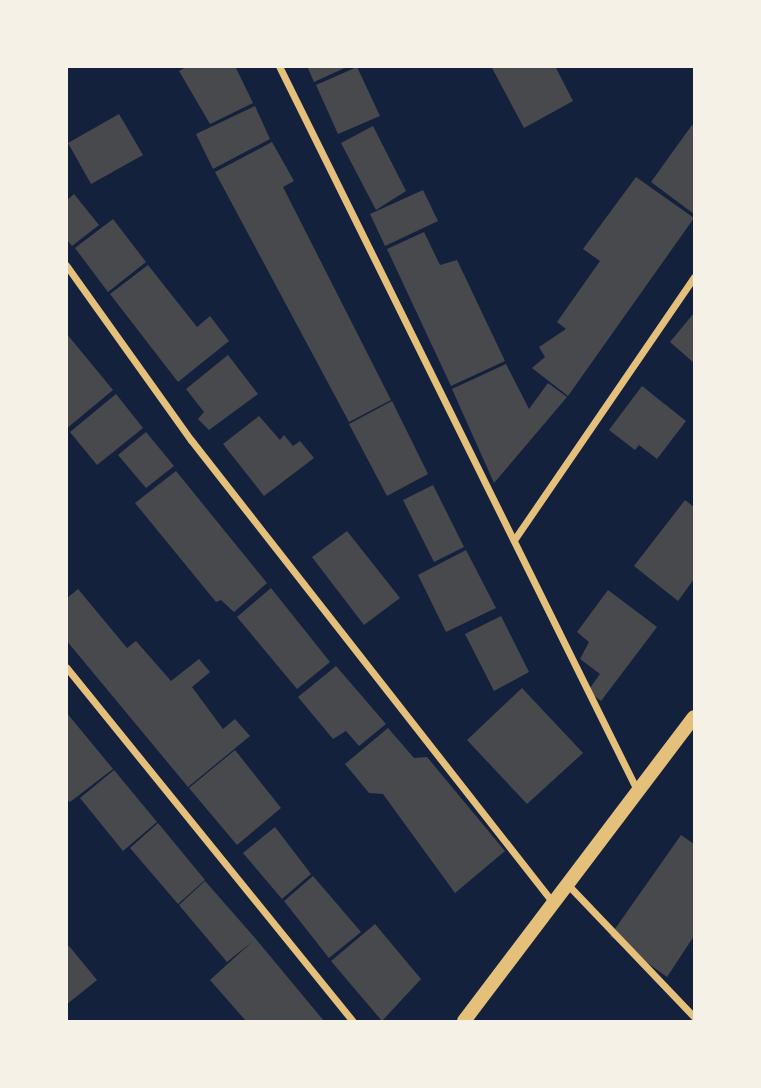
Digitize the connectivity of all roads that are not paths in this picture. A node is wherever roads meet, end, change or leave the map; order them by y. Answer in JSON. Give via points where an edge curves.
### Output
{"nodes":[{"id":1,"x":279,"y":66,"type":"edge"},
{"id":2,"x":66,"y":265,"type":"edge"},
{"id":3,"x":695,"y":278,"type":"edge"},
{"id":4,"x":514,"y":540,"type":"junction"},
{"id":5,"x":66,"y":667,"type":"edge"},
{"id":6,"x":695,"y":717,"type":"edge"},
{"id":7,"x":639,"y":794,"type":"junction"},
{"id":8,"x":569,"y":886,"type":"junction"},
{"id":9,"x":554,"y":905,"type":"junction"},
{"id":10,"x":695,"y":1017,"type":"edge"},
{"id":11,"x":353,"y":1021,"type":"edge"},
{"id":12,"x":464,"y":1021,"type":"edge"}],
"edges":[{"from":1,"to":4,"type":"street"},
{"from":2,"to":9,"type":"street","via":[[191,440]]},
{"from":3,"to":4,"type":"street"},
{"from":4,"to":7,"type":"street"},
{"from":5,"to":11,"type":"street"},
{"from":6,"to":7,"type":"main road"},
{"from":7,"to":8,"type":"main road"},
{"from":8,"to":9,"type":"main road"},
{"from":8,"to":10,"type":"street"},
{"from":9,"to":12,"type":"main road"}]}
